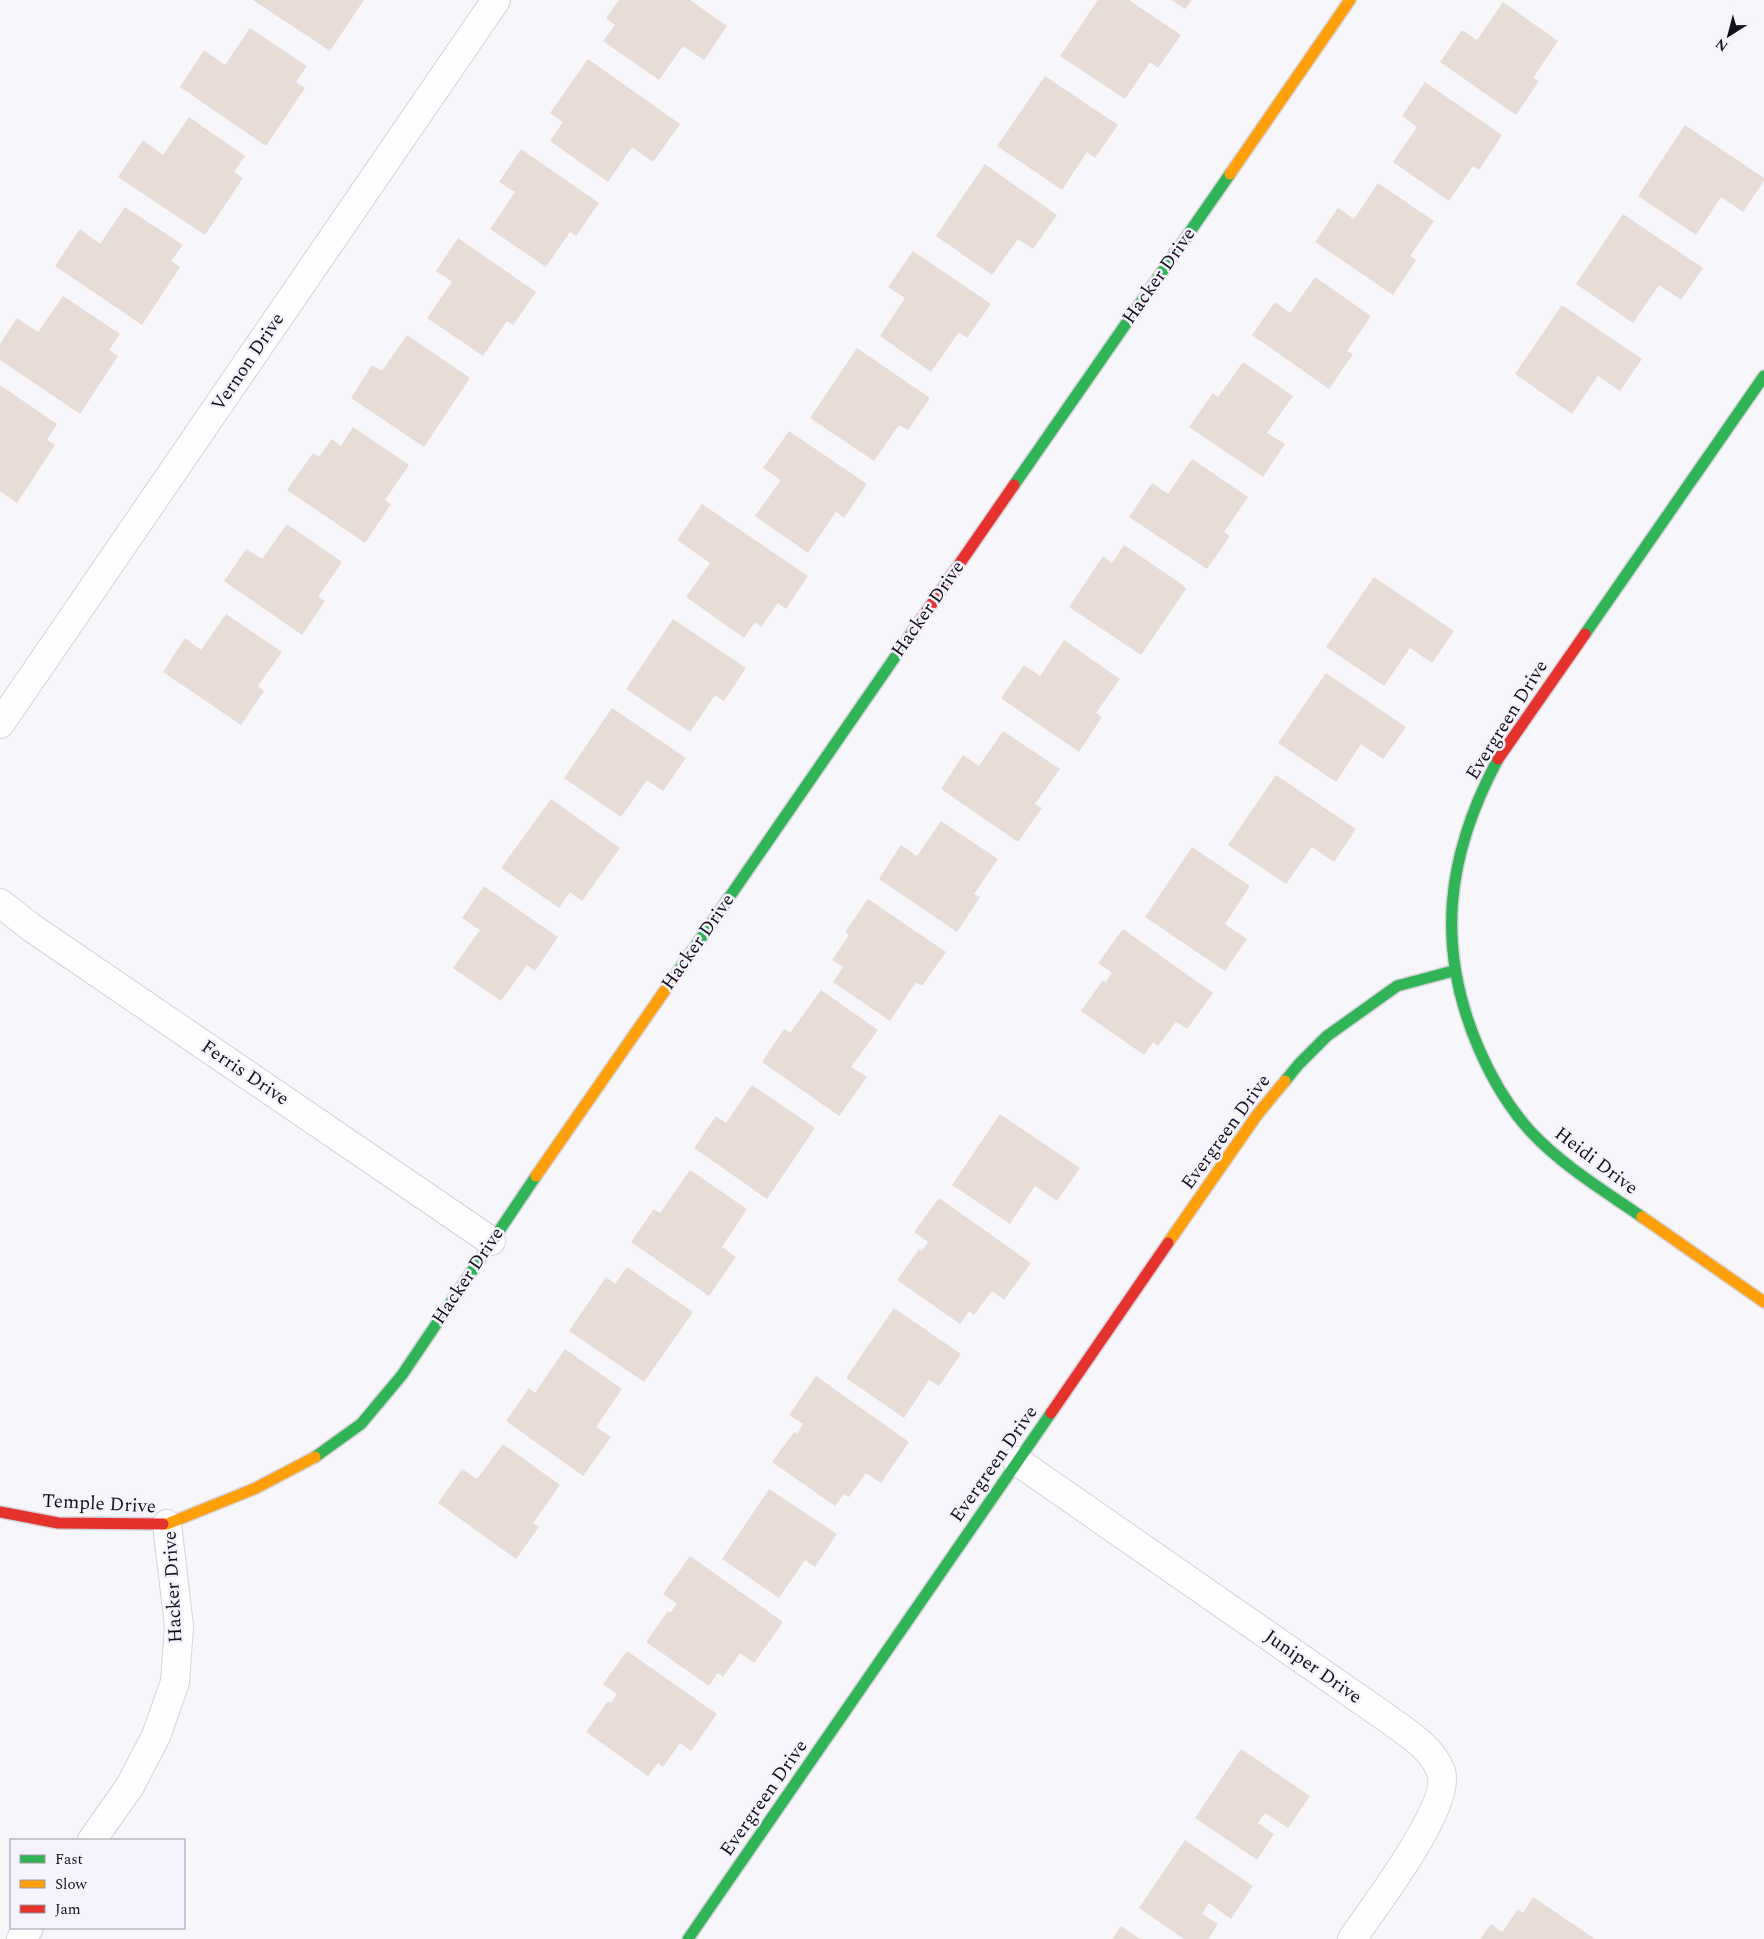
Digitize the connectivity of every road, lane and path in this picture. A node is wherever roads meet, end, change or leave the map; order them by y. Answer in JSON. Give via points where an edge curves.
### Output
{"nodes":[{"id":1,"x":496,"y":0,"type":"edge"},
{"id":2,"x":1350,"y":0,"type":"edge"},
{"id":3,"x":1764,"y":376,"type":"edge"},
{"id":4,"x":0,"y":724,"type":"edge"},
{"id":5,"x":0,"y":903,"type":"edge"},
{"id":6,"x":1454,"y":971,"type":"junction"},
{"id":7,"x":491,"y":1241,"type":"junction"},
{"id":8,"x":1764,"y":1302,"type":"edge"},
{"id":9,"x":1017,"y":1461,"type":"junction"},
{"id":10,"x":0,"y":1512,"type":"edge"},
{"id":11,"x":167,"y":1524,"type":"junction"},
{"id":12,"x":93,"y":1839,"type":"edge"},
{"id":13,"x":688,"y":1939,"type":"edge"},
{"id":14,"x":1352,"y":1939,"type":"edge"}],
"edges":[{"from":1,"to":4,"type":"street","name":"Vernon Drive"},
{"from":2,"to":7,"type":"street","name":"Hacker Drive"},
{"from":3,"to":6,"type":"street","name":"Evergreen Drive","via":[[1523,722],[1482,790],[1469,822],[1452,890]]},
{"from":5,"to":7,"type":"street","name":"Ferris Drive","via":[[40,934]]},
{"from":6,"to":8,"type":"street","name":"Heidi Drive","via":[[1475,1041],[1516,1114],[1544,1145],[1560,1160]]},
{"from":6,"to":9,"type":"street","name":"Evergreen Drive","via":[[1398,986],[1327,1036],[1299,1064],[1257,1115]]},
{"from":7,"to":11,"type":"street","name":"Hacker Drive","via":[[402,1374],[361,1424],[314,1458],[256,1488]]},
{"from":9,"to":13,"type":"street","name":"Evergreen Drive"},
{"from":9,"to":14,"type":"street","name":"Juniper Drive","via":[[1425,1746],[1441,1770],[1441,1792],[1413,1850]]},
{"from":10,"to":11,"type":"street","name":"Temple Drive","via":[[58,1523]]},
{"from":11,"to":12,"type":"street","name":"Hacker Drive","via":[[179,1626],[174,1682],[156,1736],[130,1786]]}]}
